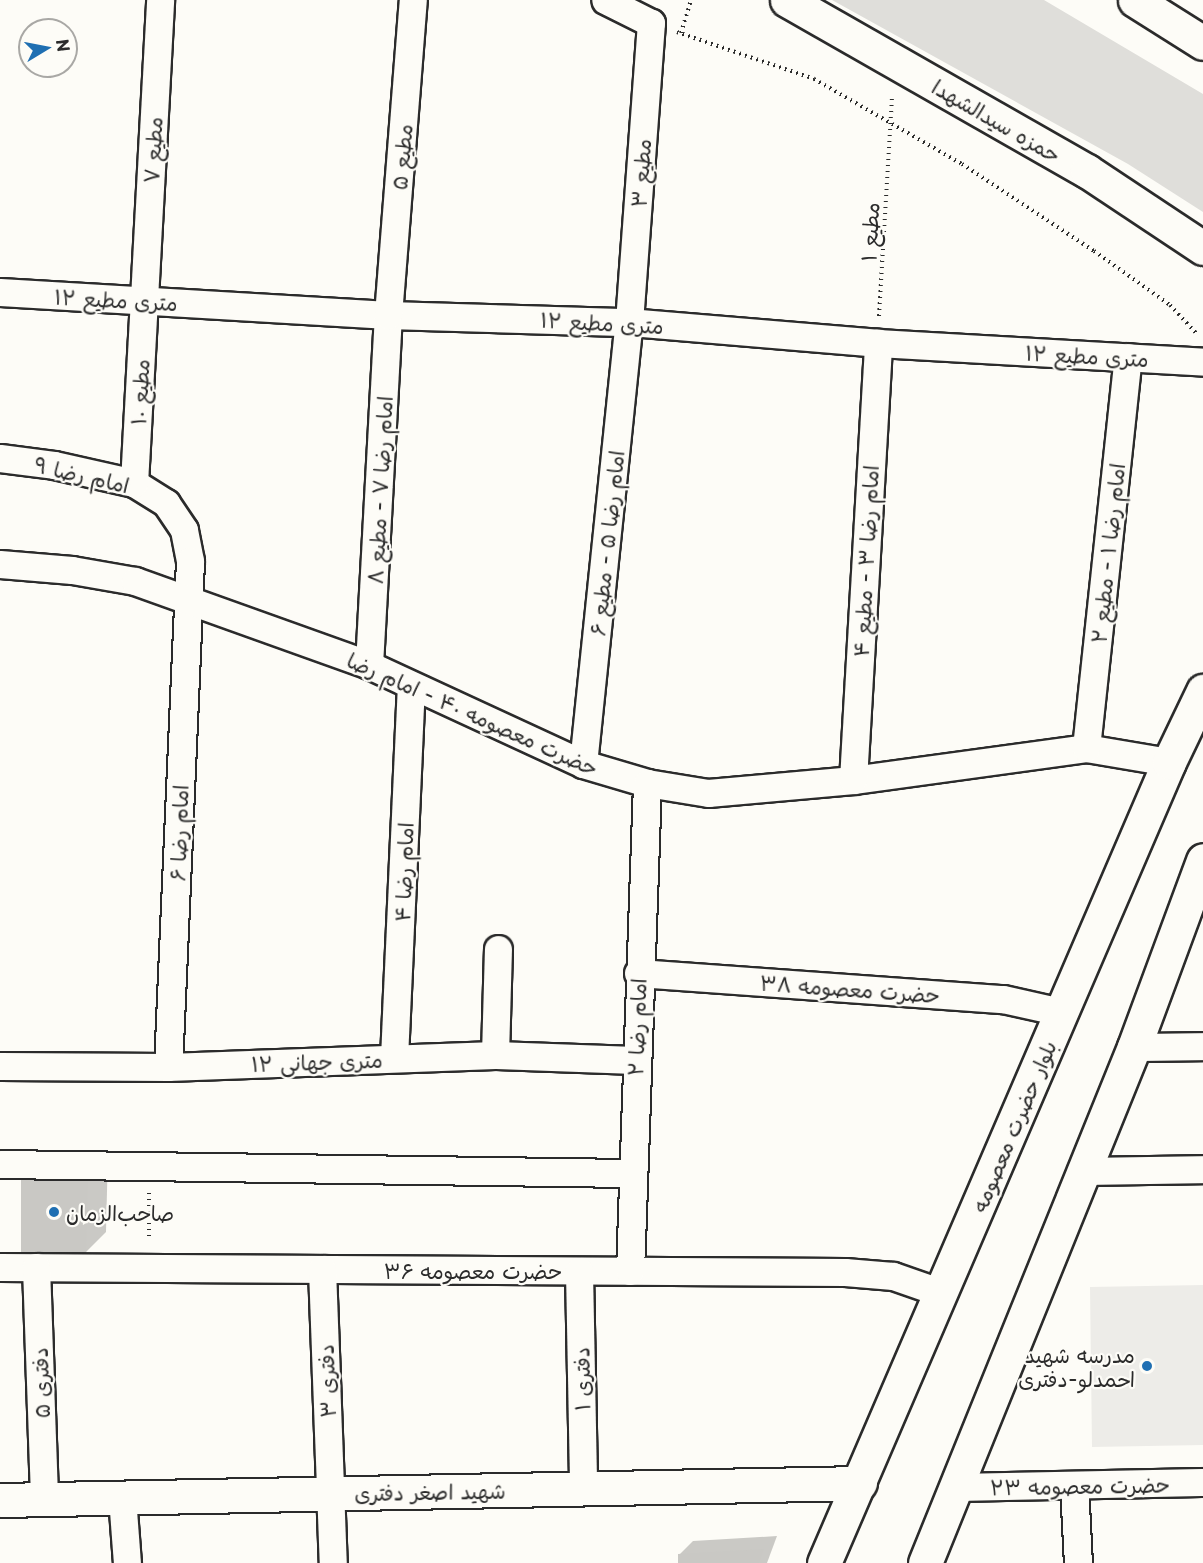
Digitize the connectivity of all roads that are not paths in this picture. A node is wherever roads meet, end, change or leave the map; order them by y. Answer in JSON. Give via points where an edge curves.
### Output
{"nodes":[{"id":1,"x":160,"y":0,"type":"edge"},
{"id":2,"x":413,"y":0,"type":"edge"},
{"id":3,"x":605,"y":0,"type":"edge"},
{"id":4,"x":787,"y":0,"type":"edge"},
{"id":5,"x":1135,"y":0,"type":"edge"},
{"id":6,"x":1203,"y":43,"type":"edge"},
{"id":7,"x":1203,"y":248,"type":"edge"},
{"id":8,"x":0,"y":292,"type":"edge"},
{"id":9,"x":144,"y":301,"type":"junction"},
{"id":10,"x":388,"y":315,"type":"junction"},
{"id":11,"x":629,"y":322,"type":"junction"},
{"id":12,"x":878,"y":343,"type":"junction"},
{"id":13,"x":1128,"y":357,"type":"junction"},
{"id":14,"x":1203,"y":362,"type":"edge"},
{"id":15,"x":0,"y":458,"type":"edge"},
{"id":16,"x":134,"y":483,"type":"junction"},
{"id":17,"x":0,"y":564,"type":"edge"},
{"id":18,"x":187,"y":599,"type":"junction"},
{"id":19,"x":369,"y":665,"type":"junction"},
{"id":20,"x":411,"y":686,"type":"junction"},
{"id":21,"x":1203,"y":691,"type":"edge"},
{"id":22,"x":1086,"y":748,"type":"junction"},
{"id":23,"x":1168,"y":762,"type":"junction"},
{"id":24,"x":583,"y":764,"type":"junction"},
{"id":25,"x":853,"y":780,"type":"junction"},
{"id":26,"x":646,"y":783,"type":"junction"},
{"id":27,"x":1203,"y":860,"type":"edge"},
{"id":28,"x":1194,"y":908,"type":"edge"},
{"id":29,"x":498,"y":949,"type":"dead end"},
{"id":30,"x":638,"y":973,"type":"junction"},
{"id":31,"x":1061,"y":1012,"type":"junction"},
{"id":32,"x":1203,"y":1046,"type":"edge"},
{"id":33,"x":1134,"y":1047,"type":"junction"},
{"id":34,"x":495,"y":1055,"type":"junction"},
{"id":35,"x":394,"y":1058,"type":"junction"},
{"id":36,"x":635,"y":1060,"type":"junction"},
{"id":37,"x":0,"y":1066,"type":"edge"},
{"id":38,"x":168,"y":1067,"type":"junction"},
{"id":39,"x":0,"y":1164,"type":"edge"},
{"id":40,"x":1203,"y":1169,"type":"edge"},
{"id":41,"x":1081,"y":1171,"type":"junction"},
{"id":42,"x":632,"y":1173,"type":"junction"},
{"id":43,"x":0,"y":1267,"type":"edge"},
{"id":44,"x":36,"y":1268,"type":"junction"},
{"id":45,"x":322,"y":1269,"type":"junction"},
{"id":46,"x":579,"y":1271,"type":"junction"},
{"id":47,"x":630,"y":1271,"type":"junction"},
{"id":48,"x":942,"y":1293,"type":"junction"},
{"id":49,"x":1203,"y":1482,"type":"edge"},
{"id":50,"x":860,"y":1483,"type":"junction"},
{"id":51,"x":1074,"y":1485,"type":"junction"},
{"id":52,"x":958,"y":1487,"type":"junction"},
{"id":53,"x":583,"y":1488,"type":"junction"},
{"id":54,"x":331,"y":1493,"type":"junction"},
{"id":55,"x":122,"y":1497,"type":"junction"},
{"id":56,"x":44,"y":1499,"type":"junction"},
{"id":57,"x":0,"y":1500,"type":"edge"},
{"id":58,"x":127,"y":1563,"type":"edge"},
{"id":59,"x":333,"y":1563,"type":"edge"},
{"id":60,"x":824,"y":1563,"type":"edge"},
{"id":61,"x":925,"y":1563,"type":"edge"},
{"id":62,"x":1078,"y":1563,"type":"edge"}],
"edges":[{"from":1,"to":9,"type":"street","name":"مطیع ۷"},
{"from":2,"to":10,"type":"street","name":"مطیع ۵"},
{"from":3,"to":11,"type":"street","name":"مطیع ۳","via":[[651,23]]},
{"from":4,"to":7,"type":"main road","name":"حمزه سیدالشهدا","via":[[1087,171]]},
{"from":5,"to":6,"type":"main road"},
{"from":8,"to":9,"type":"street","name":"۱۲ متری مطیع"},
{"from":9,"to":10,"type":"street","name":"۱۲ متری مطیع"},
{"from":9,"to":16,"type":"street","name":"مطیع ۱۰"},
{"from":10,"to":11,"type":"street","name":"۱۲ متری مطیع"},
{"from":10,"to":19,"type":"street","name":"امام رضا ۷ - مطیع ۸"},
{"from":11,"to":12,"type":"street","name":"۱۲ متری مطیع"},
{"from":11,"to":24,"type":"street","name":"امام رضا ۵ - مطیع ۶"},
{"from":12,"to":13,"type":"street","name":"۱۲ متری مطیع"},
{"from":12,"to":25,"type":"street","name":"امام رضا ۳ - مطیع ۴"},
{"from":13,"to":14,"type":"street","name":"۱۲ متری مطیع"},
{"from":13,"to":22,"type":"street","name":"امام رضا ۱ - مطیع ۲"},
{"from":15,"to":16,"type":"street","name":"امام رضا ۹","via":[[54,465]]},
{"from":16,"to":18,"type":"street","name":"امام رضا ۹","via":[[166,503],[184,530],[190,561]]},
{"from":17,"to":18,"type":"street","name":"حضرت معصومه ۴۰ - امام رضا","via":[[124,579]]},
{"from":18,"to":19,"type":"street","name":"حضرت معصومه ۴۰ - امام رضا"},
{"from":18,"to":38,"type":"street","name":"امام رضا ۶"},
{"from":19,"to":20,"type":"street","name":"حضرت معصومه ۴۰ - امام رضا"},
{"from":20,"to":24,"type":"street","name":"حضرت معصومه ۴۰ - امام رضا"},
{"from":20,"to":35,"type":"street","name":"امام رضا ۴"},
{"from":21,"to":23,"type":"main road","name":"بلوار حضرت معصومه"},
{"from":22,"to":23,"type":"street","name":"حضرت معصومه ۴۰ - امام رضا"},
{"from":22,"to":25,"type":"street","name":"حضرت معصومه ۴۰ - امام رضا"},
{"from":23,"to":31,"type":"main road","name":"بلوار حضرت معصومه"},
{"from":24,"to":26,"type":"street","name":"حضرت معصومه ۴۰ - امام رضا"},
{"from":25,"to":26,"type":"street","name":"حضرت معصومه ۴۰ - امام رضا","via":[[708,793]]},
{"from":26,"to":30,"type":"street","name":"امام رضا ۲"},
{"from":27,"to":28,"type":"main road"},
{"from":28,"to":33,"type":"main road"},
{"from":29,"to":34,"type":"street"},
{"from":30,"to":31,"type":"street","name":"حضرت معصومه ۳۸","via":[[1003,999]]},
{"from":30,"to":36,"type":"street","name":"امام رضا ۲"},
{"from":31,"to":48,"type":"main road","name":"بلوار حضرت معصومه"},
{"from":32,"to":33,"type":"street"},
{"from":33,"to":41,"type":"main road"},
{"from":34,"to":35,"type":"street","name":"۱۲ متری جهانی"},
{"from":34,"to":36,"type":"street","name":"۱۲ متری جهانی"},
{"from":35,"to":38,"type":"street","name":"۱۲ متری جهانی"},
{"from":36,"to":42,"type":"street","name":"امام رضا ۲"},
{"from":37,"to":38,"type":"street","name":"۱۲ متری جهانی"},
{"from":39,"to":42,"type":"street"},
{"from":40,"to":41,"type":"street"},
{"from":41,"to":52,"type":"main road"},
{"from":42,"to":47,"type":"street","name":"امام رضا ۲"},
{"from":43,"to":44,"type":"street","name":"حضرت معصومه ۳۶"},
{"from":44,"to":45,"type":"street","name":"حضرت معصومه ۳۶"},
{"from":44,"to":56,"type":"street","name":"دفتری ۵"},
{"from":45,"to":46,"type":"street","name":"حضرت معصومه ۳۶"},
{"from":45,"to":54,"type":"street","name":"دفتری ۳"},
{"from":46,"to":47,"type":"street","name":"حضرت معصومه ۳۶"},
{"from":46,"to":53,"type":"street","name":"دفتری ۱"},
{"from":47,"to":48,"type":"street","name":"حضرت معصومه ۳۶","via":[[845,1272],[893,1276]]},
{"from":48,"to":50,"type":"main road","name":"بلوار حضرت معصومه"},
{"from":49,"to":51,"type":"street","name":"حضرت معصومه ۲۳"},
{"from":50,"to":53,"type":"main road","name":"شهید اصغر دفتری"},
{"from":50,"to":60,"type":"main road","name":"بلوار حضرت معصومه"},
{"from":51,"to":52,"type":"street","name":"حضرت معصومه ۲۳"},
{"from":51,"to":62,"type":"street"},
{"from":52,"to":61,"type":"main road"},
{"from":53,"to":54,"type":"main road","name":"شهید اصغر دفتری"},
{"from":54,"to":55,"type":"main road","name":"شهید اصغر دفتری"},
{"from":54,"to":59,"type":"street","name":"دفتری ۳"},
{"from":55,"to":56,"type":"main road","name":"شهید اصغر دفتری"},
{"from":55,"to":58,"type":"street"},
{"from":56,"to":57,"type":"main road","name":"شهید اصغر دفتری"}]}
